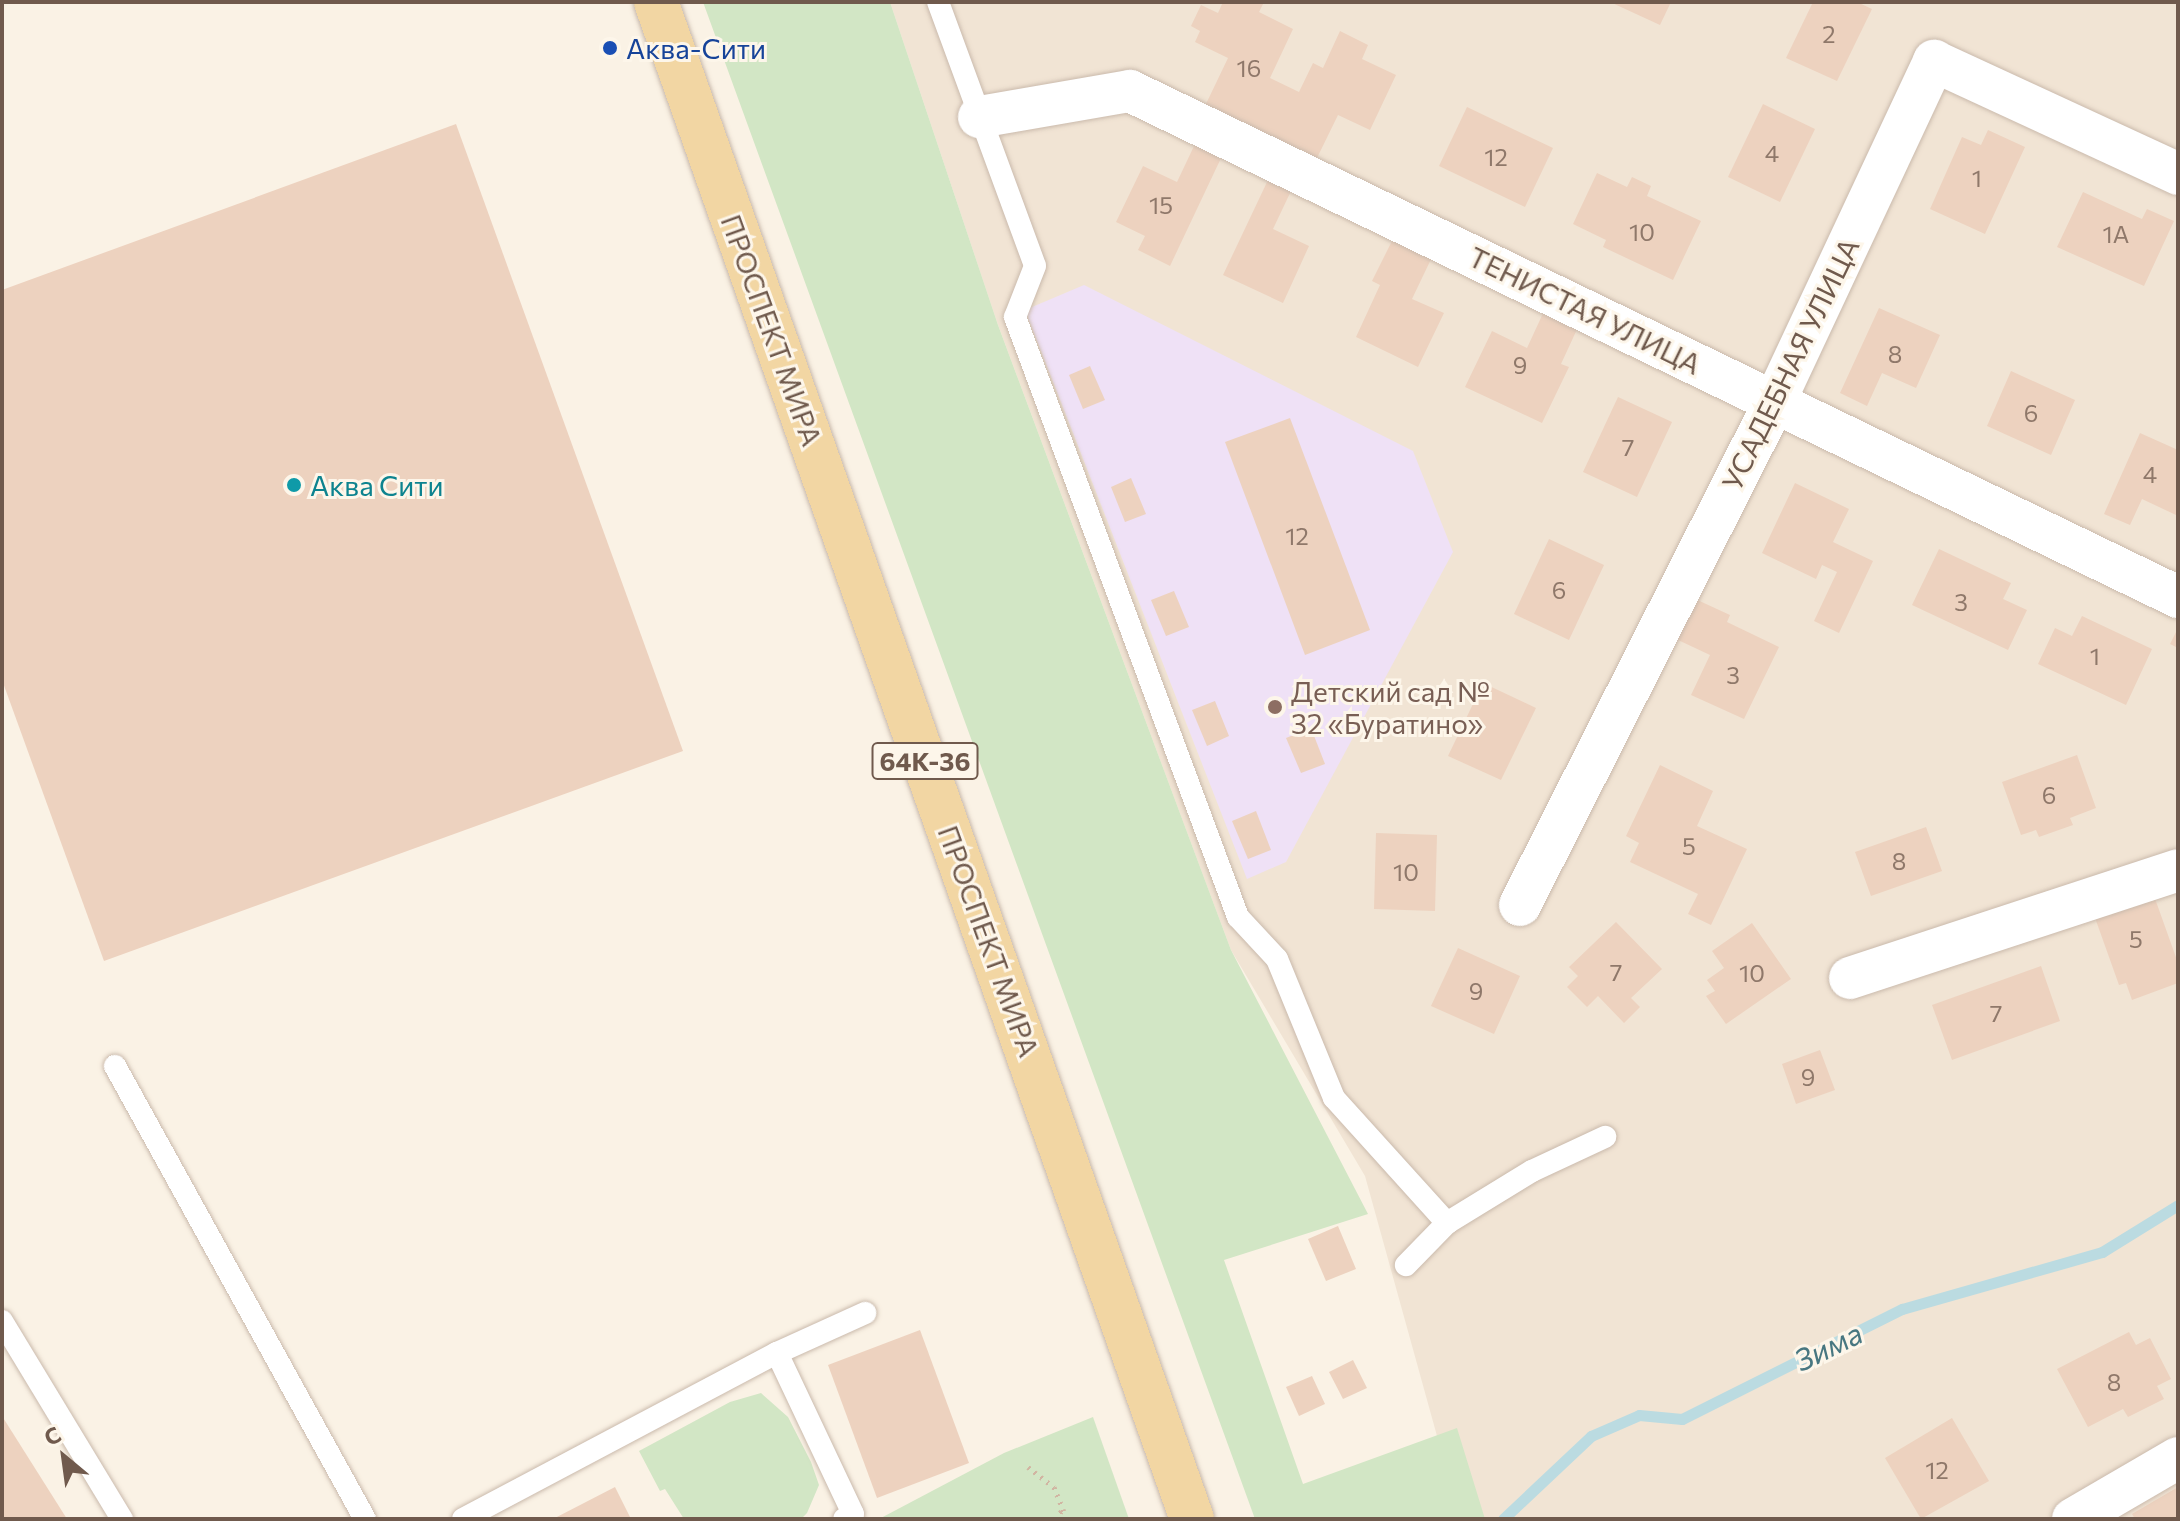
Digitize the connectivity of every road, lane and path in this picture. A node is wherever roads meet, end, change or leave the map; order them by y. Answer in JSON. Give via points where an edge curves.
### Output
{"nodes":[{"id":1,"x":656,"y":2,"type":"edge"},
{"id":2,"x":938,"y":2,"type":"edge"},
{"id":3,"x":979,"y":117,"type":"junction"},
{"id":4,"x":2178,"y":174,"type":"edge"},
{"id":5,"x":1774,"y":403,"type":"junction"},
{"id":6,"x":2178,"y":597,"type":"edge"},
{"id":7,"x":2178,"y":870,"type":"edge"},
{"id":8,"x":1520,"y":905,"type":"dead end"},
{"id":9,"x":1850,"y":978,"type":"dead end"},
{"id":10,"x":115,"y":1066,"type":"dead end"},
{"id":11,"x":1605,"y":1137,"type":"dead end"},
{"id":12,"x":1447,"y":1223,"type":"junction"},
{"id":13,"x":1406,"y":1265,"type":"dead end"},
{"id":14,"x":865,"y":1313,"type":"dead end"},
{"id":15,"x":2,"y":1321,"type":"edge"},
{"id":16,"x":777,"y":1353,"type":"junction"},
{"id":17,"x":2178,"y":1458,"type":"edge"},
{"id":18,"x":1028,"y":1467,"type":"dead end"},
{"id":19,"x":1063,"y":1509,"type":"junction"},
{"id":20,"x":122,"y":1519,"type":"edge"},
{"id":21,"x":365,"y":1519,"type":"edge"},
{"id":22,"x":463,"y":1519,"type":"edge"},
{"id":23,"x":844,"y":1519,"type":"edge"},
{"id":24,"x":1055,"y":1519,"type":"edge"},
{"id":25,"x":1065,"y":1519,"type":"edge"},
{"id":26,"x":1192,"y":1519,"type":"edge"},
{"id":27,"x":2073,"y":1519,"type":"edge"}],
"edges":[{"from":1,"to":26,"type":"main road","name":"ПРОСПЕКТ МИРА","number":"64К-36"},
{"from":2,"to":3,"type":"lane"},
{"from":3,"to":5,"type":"street","name":"ТЕНИСТАЯ УЛИЦА","via":[[1130,91]]},
{"from":3,"to":12,"type":"lane","via":[[1035,266],[1015,317],[1238,917],[1277,959],[1334,1098]]},
{"from":4,"to":5,"type":"street","name":"УСАДЕБНАЯ УЛИЦА","via":[[1934,61]]},
{"from":5,"to":6,"type":"street","name":"ТЕНИСТАЯ УЛИЦА"},
{"from":5,"to":8,"type":"street","name":"УСАДЕБНАЯ УЛИЦА"},
{"from":7,"to":9,"type":"street"},
{"from":10,"to":21,"type":"lane"},
{"from":11,"to":12,"type":"lane","via":[[1532,1171]]},
{"from":12,"to":13,"type":"lane"},
{"from":14,"to":16,"type":"lane"},
{"from":15,"to":20,"type":"lane"},
{"from":16,"to":22,"type":"lane"},
{"from":16,"to":23,"type":"lane","via":[[853,1514]]},
{"from":17,"to":27,"type":"street"},
{"from":18,"to":19,"type":"path","via":[[1054,1487]]},
{"from":19,"to":24,"type":"path"},
{"from":19,"to":25,"type":"path"}]}
